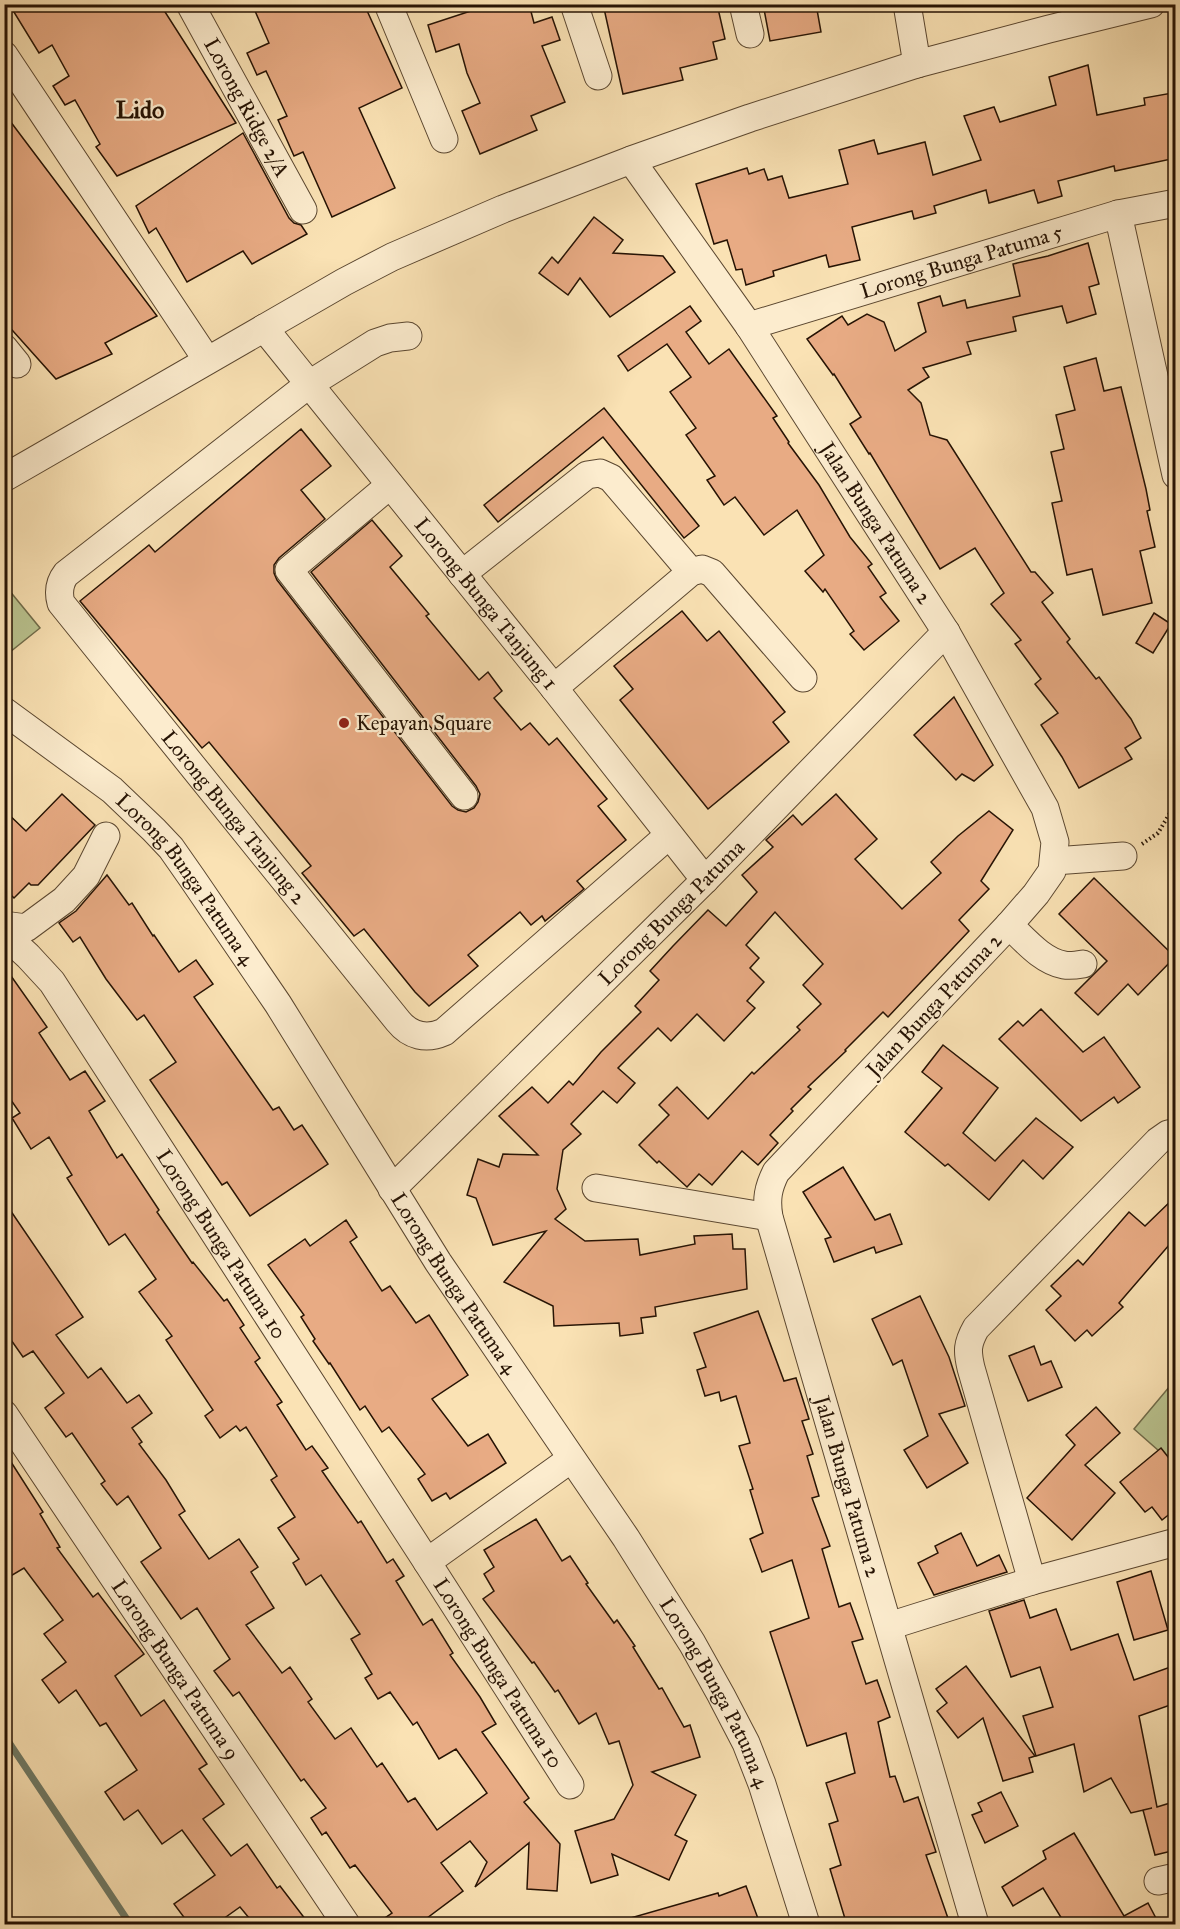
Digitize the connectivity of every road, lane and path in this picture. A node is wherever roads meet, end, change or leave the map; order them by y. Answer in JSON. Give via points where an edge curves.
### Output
{"nodes":[{"id":1,"x":190,"y":4,"type":"edge"},
{"id":2,"x":388,"y":4,"type":"edge"},
{"id":3,"x":574,"y":4,"type":"edge"},
{"id":4,"x":743,"y":4,"type":"edge"},
{"id":5,"x":907,"y":4,"type":"edge"},
{"id":6,"x":1151,"y":4,"type":"edge"},
{"id":7,"x":750,"y":34,"type":"dead end"},
{"id":8,"x":4,"y":55,"type":"edge"},
{"id":9,"x":917,"y":64,"type":"junction"},
{"id":10,"x":598,"y":76,"type":"dead end"},
{"id":11,"x":444,"y":139,"type":"dead end"},
{"id":12,"x":631,"y":160,"type":"junction"},
{"id":13,"x":1176,"y":203,"type":"edge"},
{"id":14,"x":303,"y":210,"type":"dead end"},
{"id":15,"x":1118,"y":214,"type":"junction"},
{"id":16,"x":749,"y":326,"type":"junction"},
{"id":17,"x":264,"y":328,"type":"junction"},
{"id":18,"x":408,"y":336,"type":"dead end"},
{"id":19,"x":207,"y":360,"type":"junction"},
{"id":20,"x":308,"y":385,"type":"junction"},
{"id":21,"x":1176,"y":475,"type":"edge"},
{"id":22,"x":4,"y":478,"type":"edge"},
{"id":23,"x":390,"y":485,"type":"junction"},
{"id":24,"x":692,"y":572,"type":"junction"},
{"id":25,"x":462,"y":574,"type":"junction"},
{"id":26,"x":946,"y":632,"type":"junction"},
{"id":27,"x":803,"y":678,"type":"dead end"},
{"id":28,"x":554,"y":688,"type":"junction"},
{"id":29,"x":4,"y":711,"type":"edge"},
{"id":30,"x":464,"y":796,"type":"dead end"},
{"id":31,"x":1176,"y":803,"type":"edge"},
{"id":32,"x":669,"y":835,"type":"junction"},
{"id":33,"x":106,"y":836,"type":"dead end"},
{"id":34,"x":1124,"y":856,"type":"joint"},
{"id":35,"x":1054,"y":861,"type":"junction"},
{"id":36,"x":705,"y":880,"type":"junction"},
{"id":37,"x":4,"y":925,"type":"edge"},
{"id":38,"x":1009,"y":926,"type":"junction"},
{"id":39,"x":4,"y":934,"type":"edge"},
{"id":40,"x":1083,"y":964,"type":"dead end"},
{"id":41,"x":1176,"y":1132,"type":"edge"},
{"id":42,"x":596,"y":1188,"type":"dead end"},
{"id":43,"x":392,"y":1189,"type":"junction"},
{"id":44,"x":769,"y":1217,"type":"junction"},
{"id":45,"x":4,"y":1414,"type":"edge"},
{"id":46,"x":571,"y":1459,"type":"junction"},
{"id":47,"x":1176,"y":1542,"type":"edge"},
{"id":48,"x":427,"y":1562,"type":"junction"},
{"id":49,"x":1032,"y":1581,"type":"junction"},
{"id":50,"x":889,"y":1626,"type":"junction"},
{"id":51,"x":570,"y":1785,"type":"dead end"},
{"id":52,"x":346,"y":1924,"type":"edge"},
{"id":53,"x":806,"y":1924,"type":"edge"},
{"id":54,"x":975,"y":1924,"type":"edge"}],
"edges":[{"from":1,"to":14,"type":"street","name":"Lorong Ridge 2/A"},
{"from":2,"to":11,"type":"street"},
{"from":3,"to":10,"type":"street"},
{"from":4,"to":7,"type":"street"},
{"from":5,"to":9,"type":"street"},
{"from":6,"to":9,"type":"street"},
{"from":8,"to":19,"type":"street"},
{"from":9,"to":12,"type":"street"},
{"from":12,"to":16,"type":"street","name":"Jalan Bunga Patuma 2"},
{"from":12,"to":17,"type":"street","via":[[392,257]]},
{"from":13,"to":15,"type":"street","name":"Lorong Bunga Patuma 5"},
{"from":15,"to":16,"type":"street","name":"Lorong Bunga Patuma 5"},
{"from":15,"to":21,"type":"street"},
{"from":16,"to":26,"type":"street","name":"Jalan Bunga Patuma 2"},
{"from":17,"to":19,"type":"street"},
{"from":17,"to":20,"type":"street","name":"Lorong Bunga Tanjung 1"},
{"from":18,"to":20,"type":"street","name":"Lorong Bunga Tanjung 2","via":[[375,343]]},
{"from":19,"to":22,"type":"street"},
{"from":20,"to":23,"type":"street","name":"Lorong Bunga Tanjung 1"},
{"from":20,"to":32,"type":"street","name":"Lorong Bunga Tanjung 2","via":[[66,574],[59,595],[69,612],[411,1033],[428,1037],[444,1032]]},
{"from":23,"to":25,"type":"street","name":"Lorong Bunga Tanjung 1"},
{"from":23,"to":30,"type":"street","via":[[289,570]]},
{"from":24,"to":25,"type":"street","via":[[611,478],[600,472],[587,475]]},
{"from":24,"to":27,"type":"street","via":[[702,569],[712,573]]},
{"from":24,"to":28,"type":"street"},
{"from":25,"to":28,"type":"street","name":"Lorong Bunga Tanjung 1"},
{"from":26,"to":35,"type":"street","name":"Jalan Bunga Patuma 2","via":[[1045,808],[1055,842]]},
{"from":26,"to":36,"type":"street","name":"Lorong Bunga Patuma"},
{"from":28,"to":32,"type":"street","name":"Lorong Bunga Tanjung 1"},
{"from":29,"to":43,"type":"street","name":"Lorong Bunga Patuma 4","via":[[112,790],[171,848],[278,1004]]},
{"from":31,"to":34,"type":"path","via":[[1158,833]]},
{"from":32,"to":36,"type":"street","name":"Lorong Bunga Tanjung 1"},
{"from":33,"to":37,"type":"street","via":[[87,876],[64,900],[26,928]]},
{"from":34,"to":35,"type":"street"},
{"from":35,"to":38,"type":"street","name":"Jalan Bunga Patuma 2","via":[[1047,881]]},
{"from":36,"to":43,"type":"street","name":"Lorong Bunga Patuma"},
{"from":38,"to":40,"type":"street","via":[[1052,962],[1066,966]]},
{"from":38,"to":44,"type":"street","name":"Jalan Bunga Patuma 2","via":[[776,1172],[768,1187]]},
{"from":39,"to":48,"type":"street","name":"Lorong Bunga Patuma 10","via":[[52,982]]},
{"from":41,"to":49,"type":"street","via":[[1158,1141],[976,1328],[970,1339],[971,1368]]},
{"from":42,"to":44,"type":"street"},
{"from":43,"to":46,"type":"street","name":"Lorong Bunga Patuma 4"},
{"from":44,"to":50,"type":"street","name":"Jalan Bunga Patuma 2"},
{"from":45,"to":52,"type":"street","name":"Lorong Bunga Patuma 9"},
{"from":46,"to":48,"type":"street","name":"Lorong Bunga Patuma 10"},
{"from":46,"to":53,"type":"street","name":"Lorong Bunga Patuma 4","via":[[665,1598],[746,1743]]},
{"from":47,"to":49,"type":"street"},
{"from":48,"to":51,"type":"street","name":"Lorong Bunga Patuma 10"},
{"from":49,"to":50,"type":"street"},
{"from":50,"to":54,"type":"street","name":"Jalan Bunga Patuma 2"}]}
